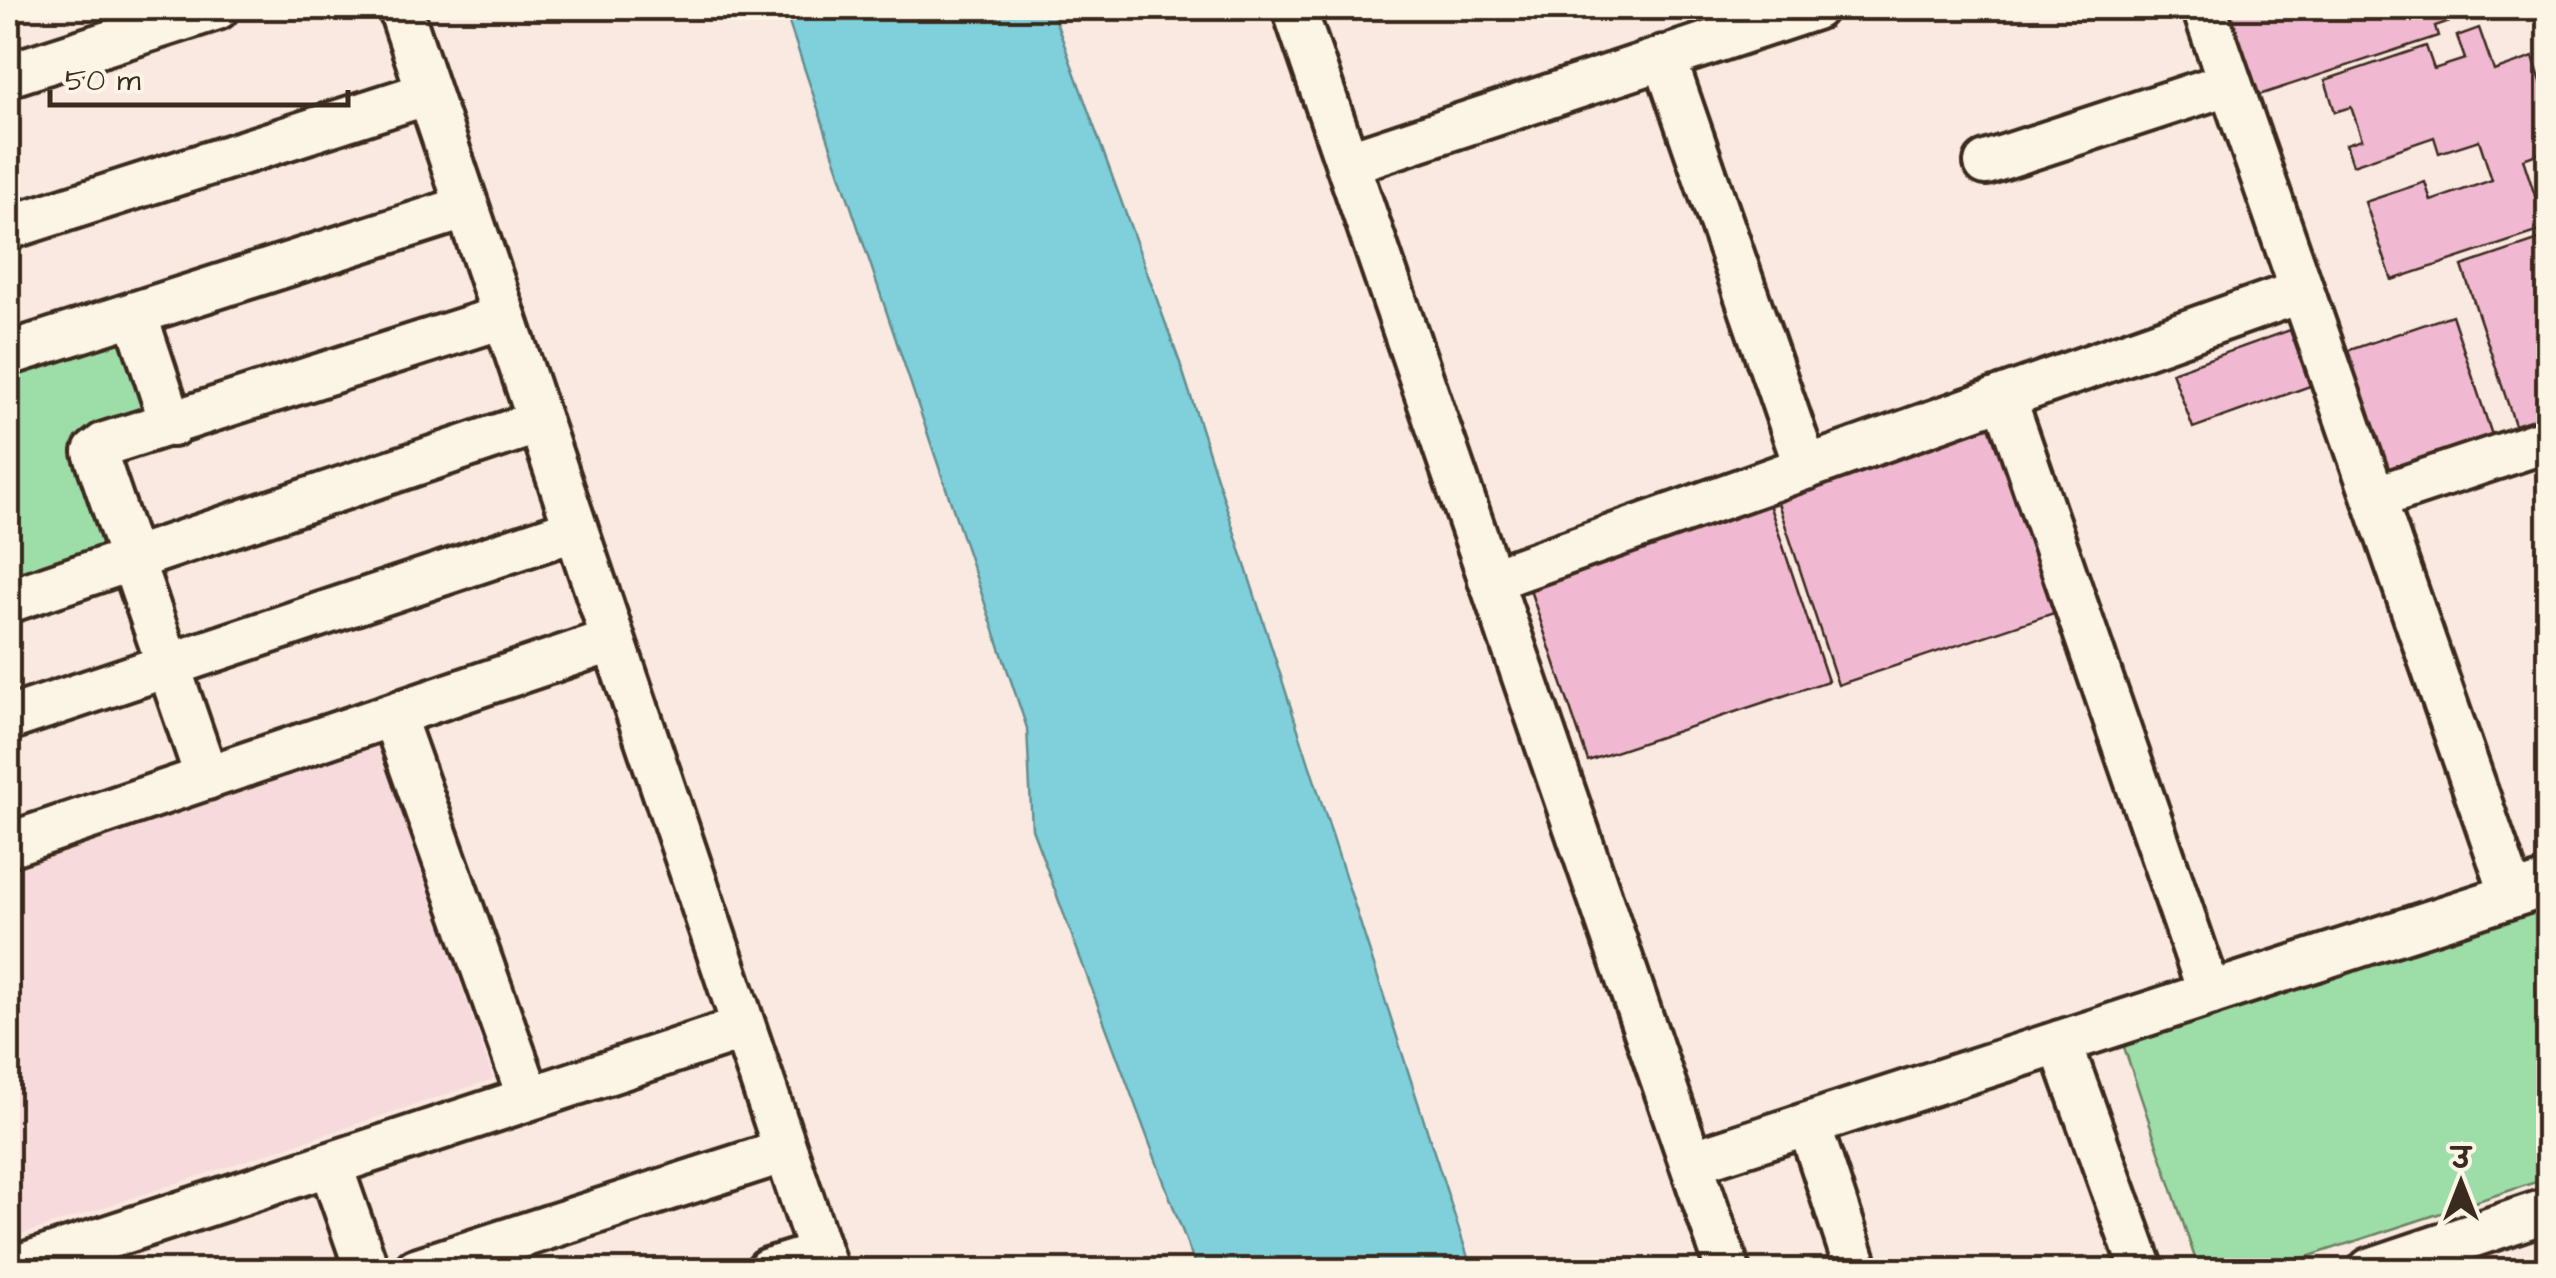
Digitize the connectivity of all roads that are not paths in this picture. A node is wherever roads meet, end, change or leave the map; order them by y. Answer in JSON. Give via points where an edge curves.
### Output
{"nodes":[{"id":1,"x":218,"y":8,"type":"edge"},
{"id":2,"x":400,"y":8,"type":"edge"},
{"id":3,"x":1294,"y":8,"type":"edge"},
{"id":4,"x":1816,"y":8,"type":"edge"},
{"id":5,"x":2204,"y":8,"type":"edge"},
{"id":6,"x":1664,"y":58,"type":"junction"},
{"id":7,"x":8,"y":76,"type":"edge"},
{"id":8,"x":2230,"y":83,"type":"junction"},
{"id":9,"x":428,"y":92,"type":"junction"},
{"id":10,"x":1347,"y":163,"type":"junction"},
{"id":11,"x":1986,"y":163,"type":"dead end"},
{"id":12,"x":467,"y":207,"type":"junction"},
{"id":13,"x":8,"y":228,"type":"edge"},
{"id":14,"x":2302,"y":292,"type":"junction"},
{"id":15,"x":135,"y":313,"type":"junction"},
{"id":16,"x":504,"y":317,"type":"junction"},
{"id":17,"x":8,"y":354,"type":"edge"},
{"id":18,"x":2004,"y":397,"type":"junction"},
{"id":19,"x":539,"y":422,"type":"junction"},
{"id":20,"x":172,"y":425,"type":"junction"},
{"id":21,"x":2548,"y":440,"type":"edge"},
{"id":22,"x":1806,"y":468,"type":"junction"},
{"id":23,"x":2374,"y":498,"type":"junction"},
{"id":24,"x":576,"y":529,"type":"junction"},
{"id":25,"x":132,"y":559,"type":"junction"},
{"id":26,"x":1490,"y":580,"type":"junction"},
{"id":27,"x":8,"y":601,"type":"edge"},
{"id":28,"x":613,"y":640,"type":"junction"},
{"id":29,"x":168,"y":666,"type":"junction"},
{"id":30,"x":393,"y":715,"type":"junction"},
{"id":31,"x":8,"y":719,"type":"edge"},
{"id":32,"x":207,"y":778,"type":"junction"},
{"id":33,"x":8,"y":845,"type":"edge"},
{"id":34,"x":2530,"y":890,"type":"edge"},
{"id":35,"x":2210,"y":994,"type":"junction"},
{"id":36,"x":744,"y":1028,"type":"junction"},
{"id":37,"x":2060,"y":1042,"type":"junction"},
{"id":38,"x":528,"y":1098,"type":"junction"},
{"id":39,"x":1808,"y":1124,"type":"junction"},
{"id":40,"x":785,"y":1151,"type":"junction"},
{"id":41,"x":1691,"y":1162,"type":"junction"},
{"id":42,"x":330,"y":1164,"type":"junction"},
{"id":43,"x":2548,"y":1210,"type":"edge"},
{"id":44,"x":823,"y":1262,"type":"edge"},
{"id":45,"x":8,"y":1270,"type":"edge"},
{"id":46,"x":367,"y":1270,"type":"edge"},
{"id":47,"x":416,"y":1270,"type":"edge"},
{"id":48,"x":768,"y":1270,"type":"edge"},
{"id":49,"x":1728,"y":1270,"type":"edge"},
{"id":50,"x":1857,"y":1270,"type":"edge"},
{"id":51,"x":2142,"y":1270,"type":"edge"},
{"id":52,"x":2370,"y":1270,"type":"edge"}],
"edges":[{"from":1,"to":7,"type":"street"},
{"from":2,"to":9,"type":"street"},
{"from":3,"to":10,"type":"street"},
{"from":4,"to":6,"type":"street"},
{"from":5,"to":8,"type":"street"},
{"from":6,"to":10,"type":"street"},
{"from":6,"to":22,"type":"street"},
{"from":8,"to":11,"type":"street"},
{"from":8,"to":14,"type":"street"},
{"from":9,"to":12,"type":"street"},
{"from":9,"to":13,"type":"street"},
{"from":10,"to":26,"type":"street"},
{"from":12,"to":15,"type":"street"},
{"from":12,"to":16,"type":"street"},
{"from":14,"to":18,"type":"street"},
{"from":14,"to":23,"type":"street"},
{"from":15,"to":17,"type":"street"},
{"from":15,"to":20,"type":"street"},
{"from":16,"to":19,"type":"street"},
{"from":16,"to":20,"type":"street"},
{"from":18,"to":22,"type":"street"},
{"from":18,"to":35,"type":"street"},
{"from":19,"to":24,"type":"street"},
{"from":19,"to":25,"type":"street"},
{"from":20,"to":25,"type":"street","via":[[95,452]]},
{"from":21,"to":23,"type":"street"},
{"from":22,"to":26,"type":"street"},
{"from":23,"to":34,"type":"street"},
{"from":24,"to":28,"type":"street"},
{"from":24,"to":29,"type":"street"},
{"from":25,"to":27,"type":"street"},
{"from":25,"to":29,"type":"street"},
{"from":26,"to":41,"type":"street"},
{"from":28,"to":30,"type":"street"},
{"from":28,"to":36,"type":"street"},
{"from":29,"to":31,"type":"street"},
{"from":29,"to":32,"type":"street"},
{"from":30,"to":32,"type":"street"},
{"from":30,"to":38,"type":"street"},
{"from":32,"to":33,"type":"street"},
{"from":34,"to":35,"type":"street"},
{"from":35,"to":37,"type":"street"},
{"from":36,"to":38,"type":"street"},
{"from":36,"to":40,"type":"street"},
{"from":37,"to":39,"type":"street"},
{"from":37,"to":51,"type":"street"},
{"from":38,"to":42,"type":"street"},
{"from":39,"to":41,"type":"street"},
{"from":39,"to":50,"type":"street"},
{"from":40,"to":44,"type":"street"},
{"from":40,"to":47,"type":"street"},
{"from":41,"to":49,"type":"street"},
{"from":42,"to":45,"type":"street"},
{"from":42,"to":46,"type":"street"},
{"from":43,"to":52,"type":"street"},
{"from":44,"to":48,"type":"street"}]}
